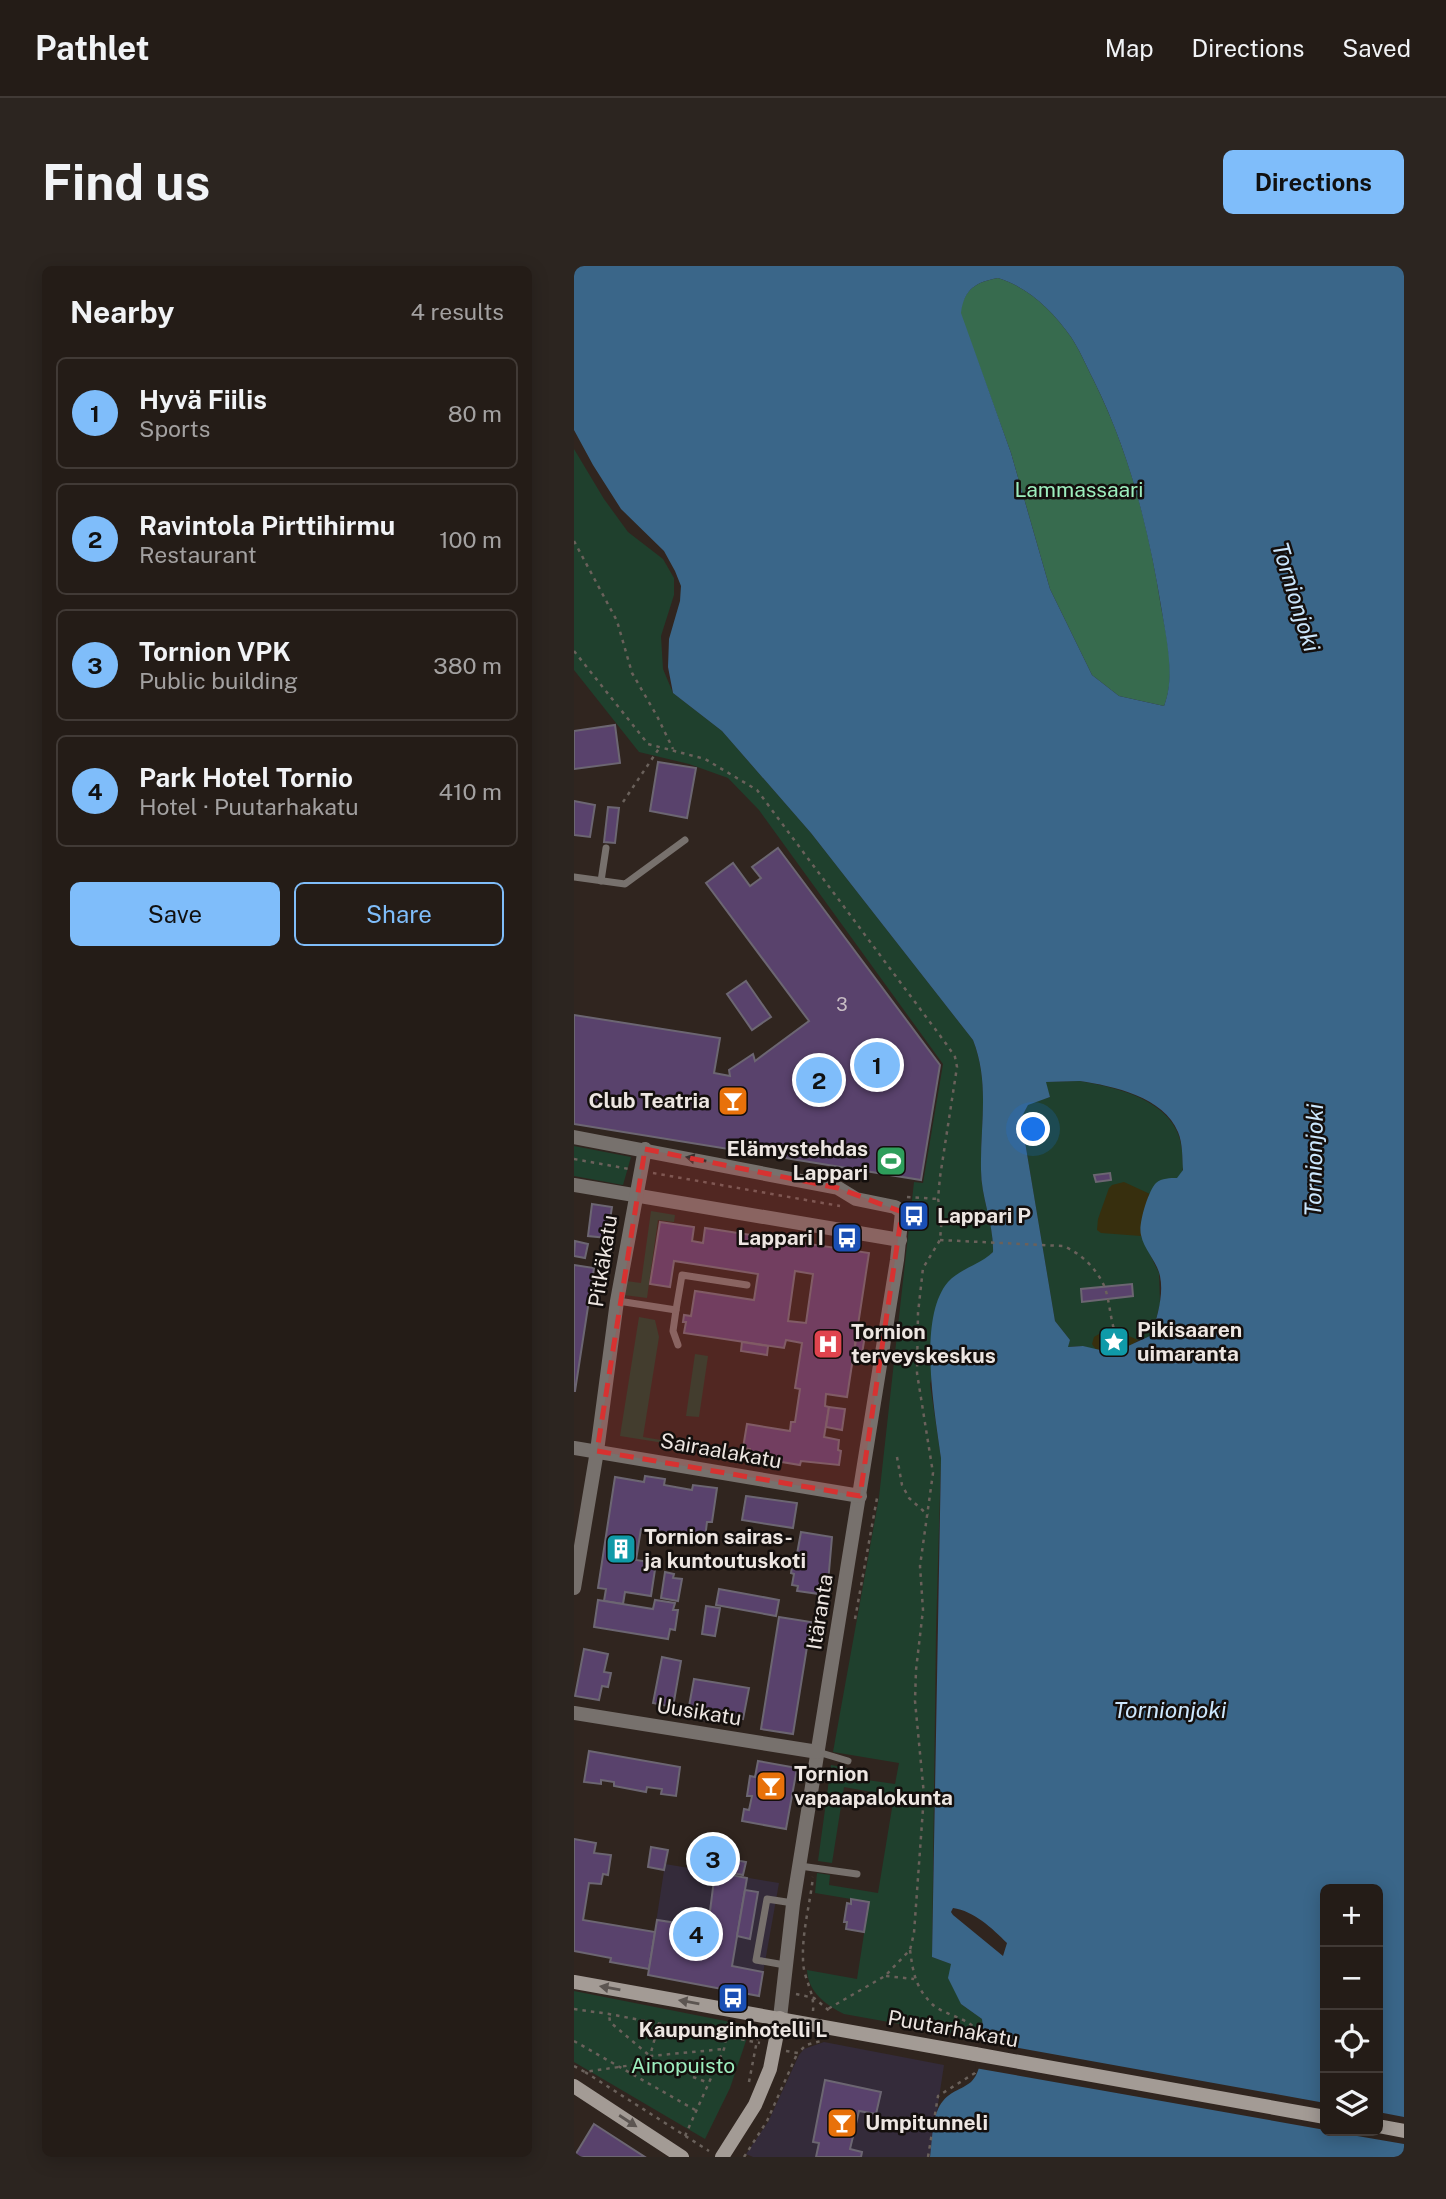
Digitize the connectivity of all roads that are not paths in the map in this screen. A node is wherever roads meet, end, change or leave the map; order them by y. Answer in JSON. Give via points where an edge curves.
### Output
{"nodes":[{"id":1,"x":685,"y":840,"type":"dead end"},
{"id":2,"x":606,"y":848,"type":"dead end"},
{"id":3,"x":574,"y":877,"type":"edge"},
{"id":4,"x":601,"y":881,"type":"junction"},
{"id":5,"x":574,"y":1137,"type":"edge"},
{"id":6,"x":645,"y":1149,"type":"junction"},
{"id":7,"x":574,"y":1185,"type":"edge"},
{"id":8,"x":635,"y":1196,"type":"junction"},
{"id":9,"x":900,"y":1240,"type":"junction"},
{"id":10,"x":747,"y":1285,"type":"dead end"},
{"id":11,"x":617,"y":1301,"type":"junction"},
{"id":12,"x":676,"y":1310,"type":"junction"},
{"id":13,"x":678,"y":1345,"type":"dead end"},
{"id":14,"x":574,"y":1448,"type":"edge"},
{"id":15,"x":597,"y":1451,"type":"junction"},
{"id":16,"x":860,"y":1496,"type":"junction"},
{"id":17,"x":574,"y":1588,"type":"edge"},
{"id":18,"x":574,"y":1713,"type":"edge"},
{"id":19,"x":818,"y":1752,"type":"junction"},
{"id":20,"x":848,"y":1761,"type":"dead end"},
{"id":21,"x":799,"y":1866,"type":"junction"},
{"id":22,"x":857,"y":1874,"type":"dead end"},
{"id":23,"x":793,"y":1904,"type":"junction"},
{"id":24,"x":785,"y":1965,"type":"junction"},
{"id":25,"x":574,"y":1982,"type":"edge"},
{"id":26,"x":780,"y":2018,"type":"junction"},
{"id":27,"x":574,"y":2086,"type":"edge"},
{"id":28,"x":1320,"y":2116,"type":"edge"},
{"id":29,"x":1383,"y":2127,"type":"edge"},
{"id":30,"x":1404,"y":2131,"type":"edge"},
{"id":31,"x":716,"y":2154,"type":"edge"},
{"id":32,"x":682,"y":2157,"type":"edge"}],
"edges":[{"from":1,"to":4,"type":"lane","via":[[625,884]]},
{"from":2,"to":4,"type":"lane"},
{"from":3,"to":4,"type":"lane"},
{"from":5,"to":6,"type":"street"},
{"from":6,"to":8,"type":"street","name":"Pitkäkatu"},
{"from":9,"to":6,"type":"street","name":"Itäranta","one_way":true,"via":[[902,1212],[895,1207],[856,1199],[838,1188]]},
{"from":7,"to":8,"type":"street"},
{"from":8,"to":9,"type":"street"},
{"from":8,"to":11,"type":"street","name":"Pitkäkatu"},
{"from":9,"to":16,"type":"street","name":"Itäranta"},
{"from":10,"to":12,"type":"lane","via":[[682,1275]]},
{"from":11,"to":12,"type":"lane"},
{"from":11,"to":15,"type":"street","name":"Pitkäkatu"},
{"from":12,"to":13,"type":"lane","via":[[673,1331]]},
{"from":14,"to":15,"type":"street","name":"Sairaalakatu"},
{"from":15,"to":16,"type":"street","name":"Sairaalakatu"},
{"from":15,"to":17,"type":"street","name":"Pitkäkatu"},
{"from":16,"to":19,"type":"street","name":"Itäranta"},
{"from":18,"to":19,"type":"street","name":"Uusikatu"},
{"from":19,"to":20,"type":"lane"},
{"from":19,"to":21,"type":"street","name":"Itäranta"},
{"from":21,"to":22,"type":"lane"},
{"from":21,"to":23,"type":"street","name":"Itäranta"},
{"from":23,"to":24,"type":"street","name":"Itäranta"},
{"from":23,"to":24,"type":"lane","via":[[767,1899],[756,1960]]},
{"from":24,"to":26,"type":"street","name":"Itäranta"},
{"from":26,"to":25,"type":"street","name":"Puutarhakatu","one_way":true},
{"from":26,"to":28,"type":"street","name":"Puutarhakatu","bridge":true},
{"from":26,"to":31,"type":"street","via":[[770,2069],[755,2105]]},
{"from":27,"to":32,"type":"street","one_way":true},
{"from":29,"to":30,"type":"street"}]}
